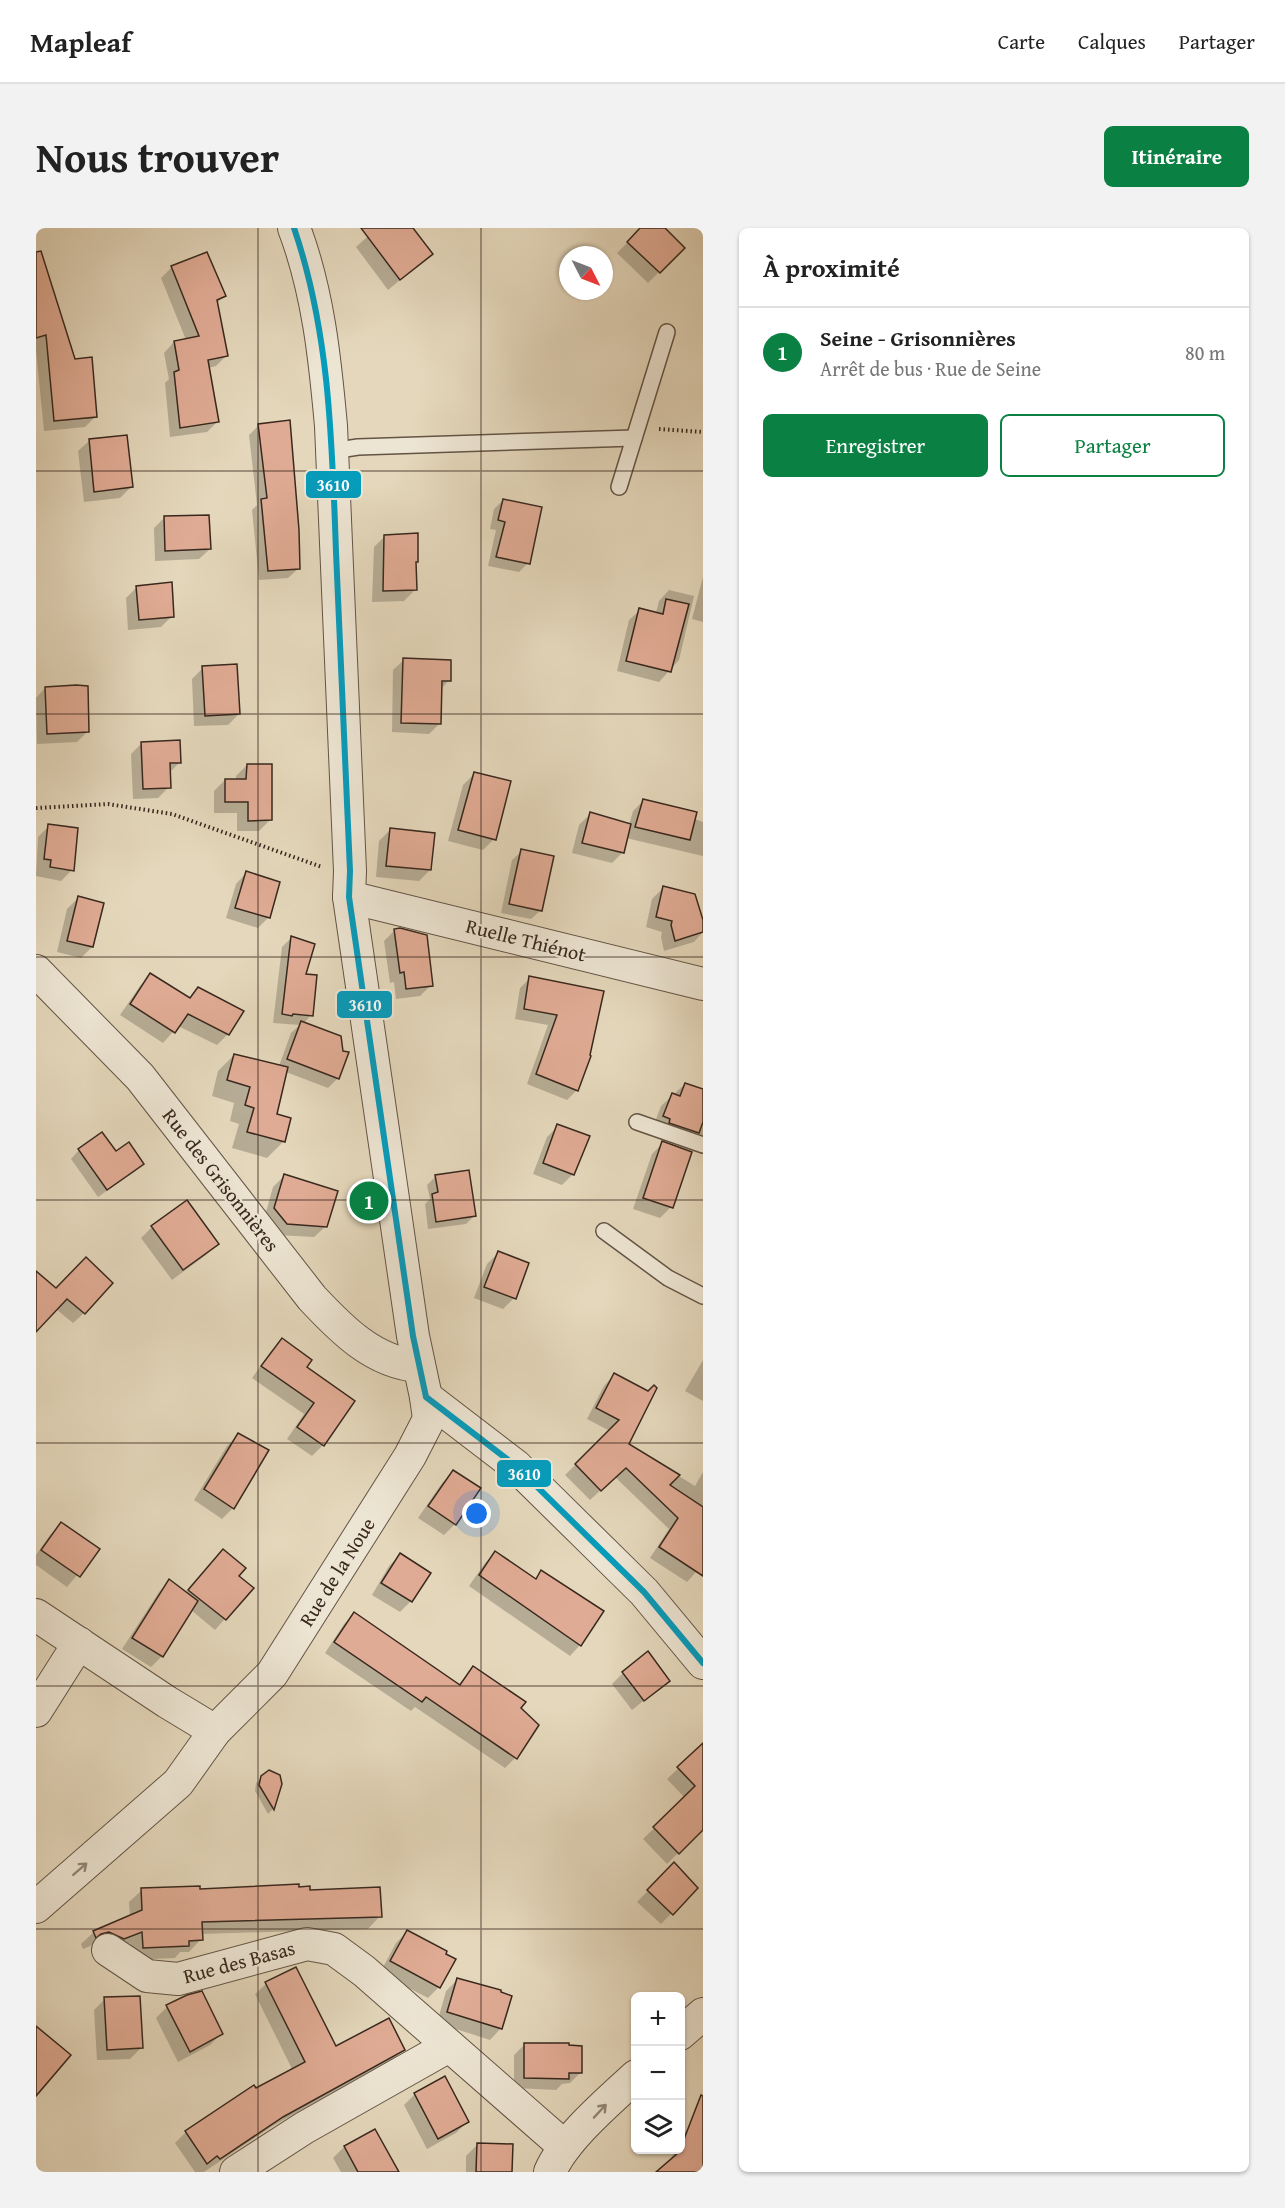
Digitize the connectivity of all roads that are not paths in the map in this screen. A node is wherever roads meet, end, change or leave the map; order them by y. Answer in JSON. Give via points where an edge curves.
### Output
{"nodes":[{"id":1,"x":294,"y":228,"type":"edge"},
{"id":2,"x":667,"y":333,"type":"dead end"},
{"id":3,"x":634,"y":438,"type":"junction"},
{"id":4,"x":332,"y":451,"type":"junction"},
{"id":5,"x":619,"y":487,"type":"dead end"},
{"id":6,"x":349,"y":884,"type":"junction"},
{"id":7,"x":36,"y":971,"type":"edge"},
{"id":8,"x":703,"y":984,"type":"edge"},
{"id":9,"x":637,"y":1122,"type":"dead end"},
{"id":10,"x":703,"y":1145,"type":"edge"},
{"id":11,"x":604,"y":1231,"type":"dead end"},
{"id":12,"x":703,"y":1296,"type":"edge"},
{"id":13,"x":419,"y":1366,"type":"junction"},
{"id":14,"x":426,"y":1397,"type":"junction"},
{"id":15,"x":36,"y":1615,"type":"edge"},
{"id":16,"x":79,"y":1643,"type":"junction"},
{"id":17,"x":703,"y":1664,"type":"edge"},
{"id":18,"x":36,"y":1712,"type":"edge"},
{"id":19,"x":215,"y":1731,"type":"junction"},
{"id":20,"x":36,"y":1907,"type":"edge"},
{"id":21,"x":108,"y":1950,"type":"dead end"},
{"id":22,"x":703,"y":2014,"type":"edge"},
{"id":23,"x":685,"y":2030,"type":"edge"},
{"id":24,"x":449,"y":2046,"type":"junction"},
{"id":25,"x":631,"y":2080,"type":"edge"},
{"id":26,"x":558,"y":2160,"type":"edge"},
{"id":27,"x":236,"y":2172,"type":"edge"}],
"edges":[{"from":1,"to":4,"type":"street","name":"Rue de la Noue","via":[[325,361]]},
{"from":2,"to":3,"type":"lane"},
{"from":3,"to":4,"type":"lane"},
{"from":3,"to":5,"type":"lane"},
{"from":4,"to":6,"type":"street","name":"Rue de la Noue"},
{"from":6,"to":8,"type":"street","name":"Ruelle Thiénot"},
{"from":6,"to":13,"type":"street","name":"Rue de la Noue"},
{"from":7,"to":13,"type":"street","name":"Rue des Grisonnières","via":[[140,1077],[330,1317],[377,1354],[402,1365]]},
{"from":9,"to":10,"type":"lane"},
{"from":11,"to":12,"type":"lane","via":[[668,1278]]},
{"from":13,"to":14,"type":"street","name":"Rue de la Noue"},
{"from":14,"to":17,"type":"street","via":[[524,1474],[644,1592]]},
{"from":14,"to":19,"type":"street","name":"Rue de la Noue","via":[[429,1419],[337,1572],[272,1674]]},
{"from":15,"to":16,"type":"street"},
{"from":16,"to":18,"type":"street"},
{"from":16,"to":19,"type":"street"},
{"from":20,"to":19,"type":"street","name":"Rue de la Noue","one_way":true,"via":[[178,1783]]},
{"from":21,"to":24,"type":"street","name":"Rue des Basas","via":[[147,1976],[178,1979],[307,1944],[334,1949]]},
{"from":22,"to":23,"type":"street"},
{"from":24,"to":26,"type":"street","name":"Rue des Basas"},
{"from":24,"to":27,"type":"street","via":[[304,2128]]},
{"from":26,"to":25,"type":"street","one_way":true}]}
